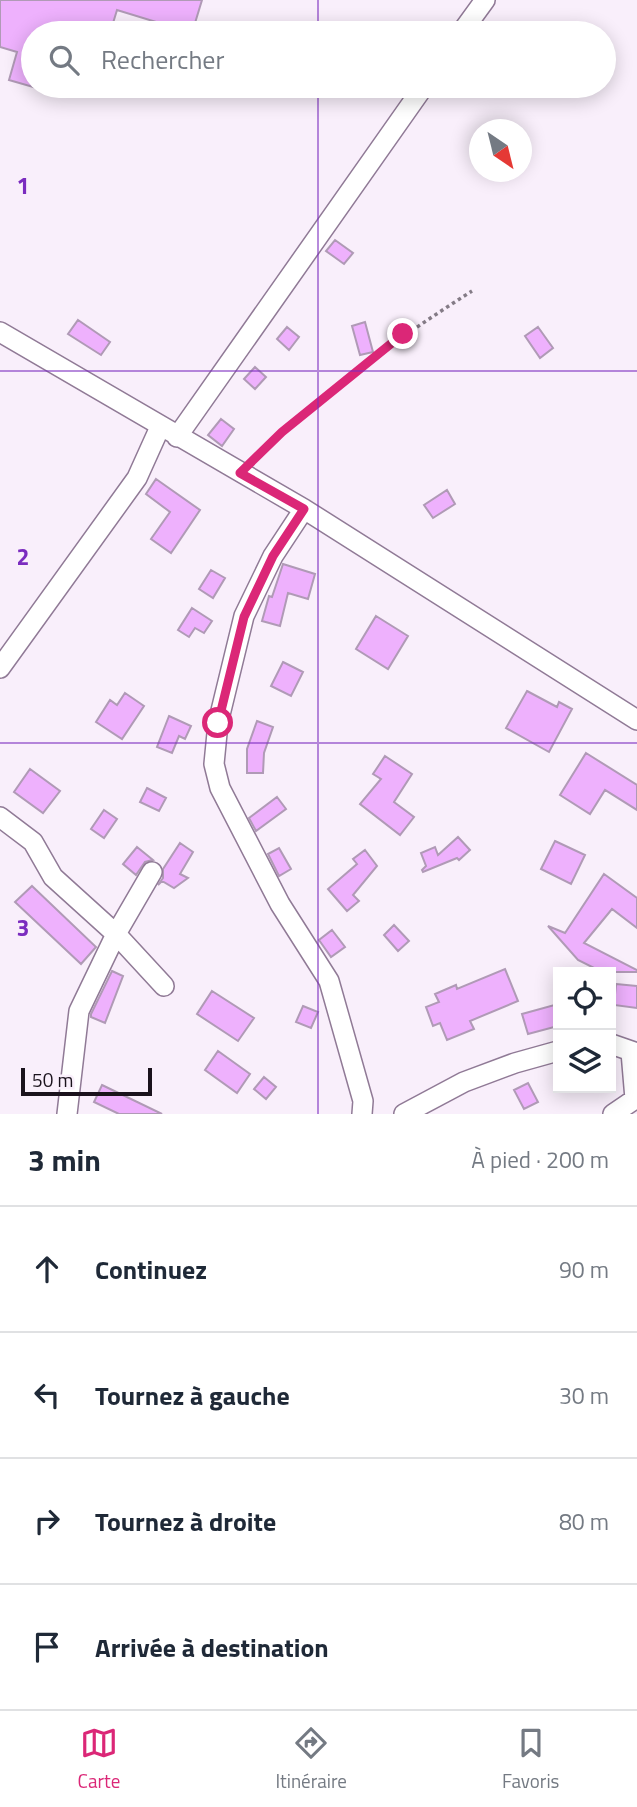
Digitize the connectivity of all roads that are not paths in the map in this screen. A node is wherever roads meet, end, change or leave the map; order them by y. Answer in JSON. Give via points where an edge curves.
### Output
{"nodes":[{"id":1,"x":485,"y":0,"type":"edge"},
{"id":2,"x":470,"y":21,"type":"edge"},
{"id":3,"x":415,"y":98,"type":"edge"},
{"id":4,"x":0,"y":332,"type":"edge"},
{"id":5,"x":169,"y":432,"type":"junction"},
{"id":6,"x":304,"y":509,"type":"junction"},
{"id":7,"x":0,"y":668,"type":"edge"},
{"id":8,"x":637,"y":720,"type":"edge"},
{"id":9,"x":0,"y":817,"type":"edge"},
{"id":10,"x":152,"y":872,"type":"dead end"},
{"id":11,"x":116,"y":934,"type":"junction"},
{"id":12,"x":164,"y":986,"type":"dead end"},
{"id":13,"x":616,"y":1046,"type":"edge"},
{"id":14,"x":553,"y":1052,"type":"edge"},
{"id":15,"x":634,"y":1052,"type":"edge"},
{"id":16,"x":66,"y":1114,"type":"edge"},
{"id":17,"x":362,"y":1114,"type":"edge"},
{"id":18,"x":404,"y":1114,"type":"edge"},
{"id":19,"x":614,"y":1114,"type":"edge"}],
"edges":[{"from":1,"to":2,"type":"street"},
{"from":3,"to":5,"type":"street"},
{"from":4,"to":5,"type":"street"},
{"from":5,"to":6,"type":"street"},
{"from":5,"to":7,"type":"street"},
{"from":6,"to":8,"type":"street"},
{"from":6,"to":17,"type":"street","via":[[273,556],[244,617],[218,723],[214,764],[220,788],[280,904],[329,981],[363,1101]]},
{"from":9,"to":11,"type":"street","via":[[33,842],[52,877]]},
{"from":10,"to":11,"type":"street"},
{"from":11,"to":12,"type":"street"},
{"from":11,"to":16,"type":"street","via":[[79,1011]]},
{"from":13,"to":15,"type":"street"},
{"from":14,"to":18,"type":"street","via":[[464,1082]]},
{"from":15,"to":19,"type":"street","via":[[635,1098]]}]}
